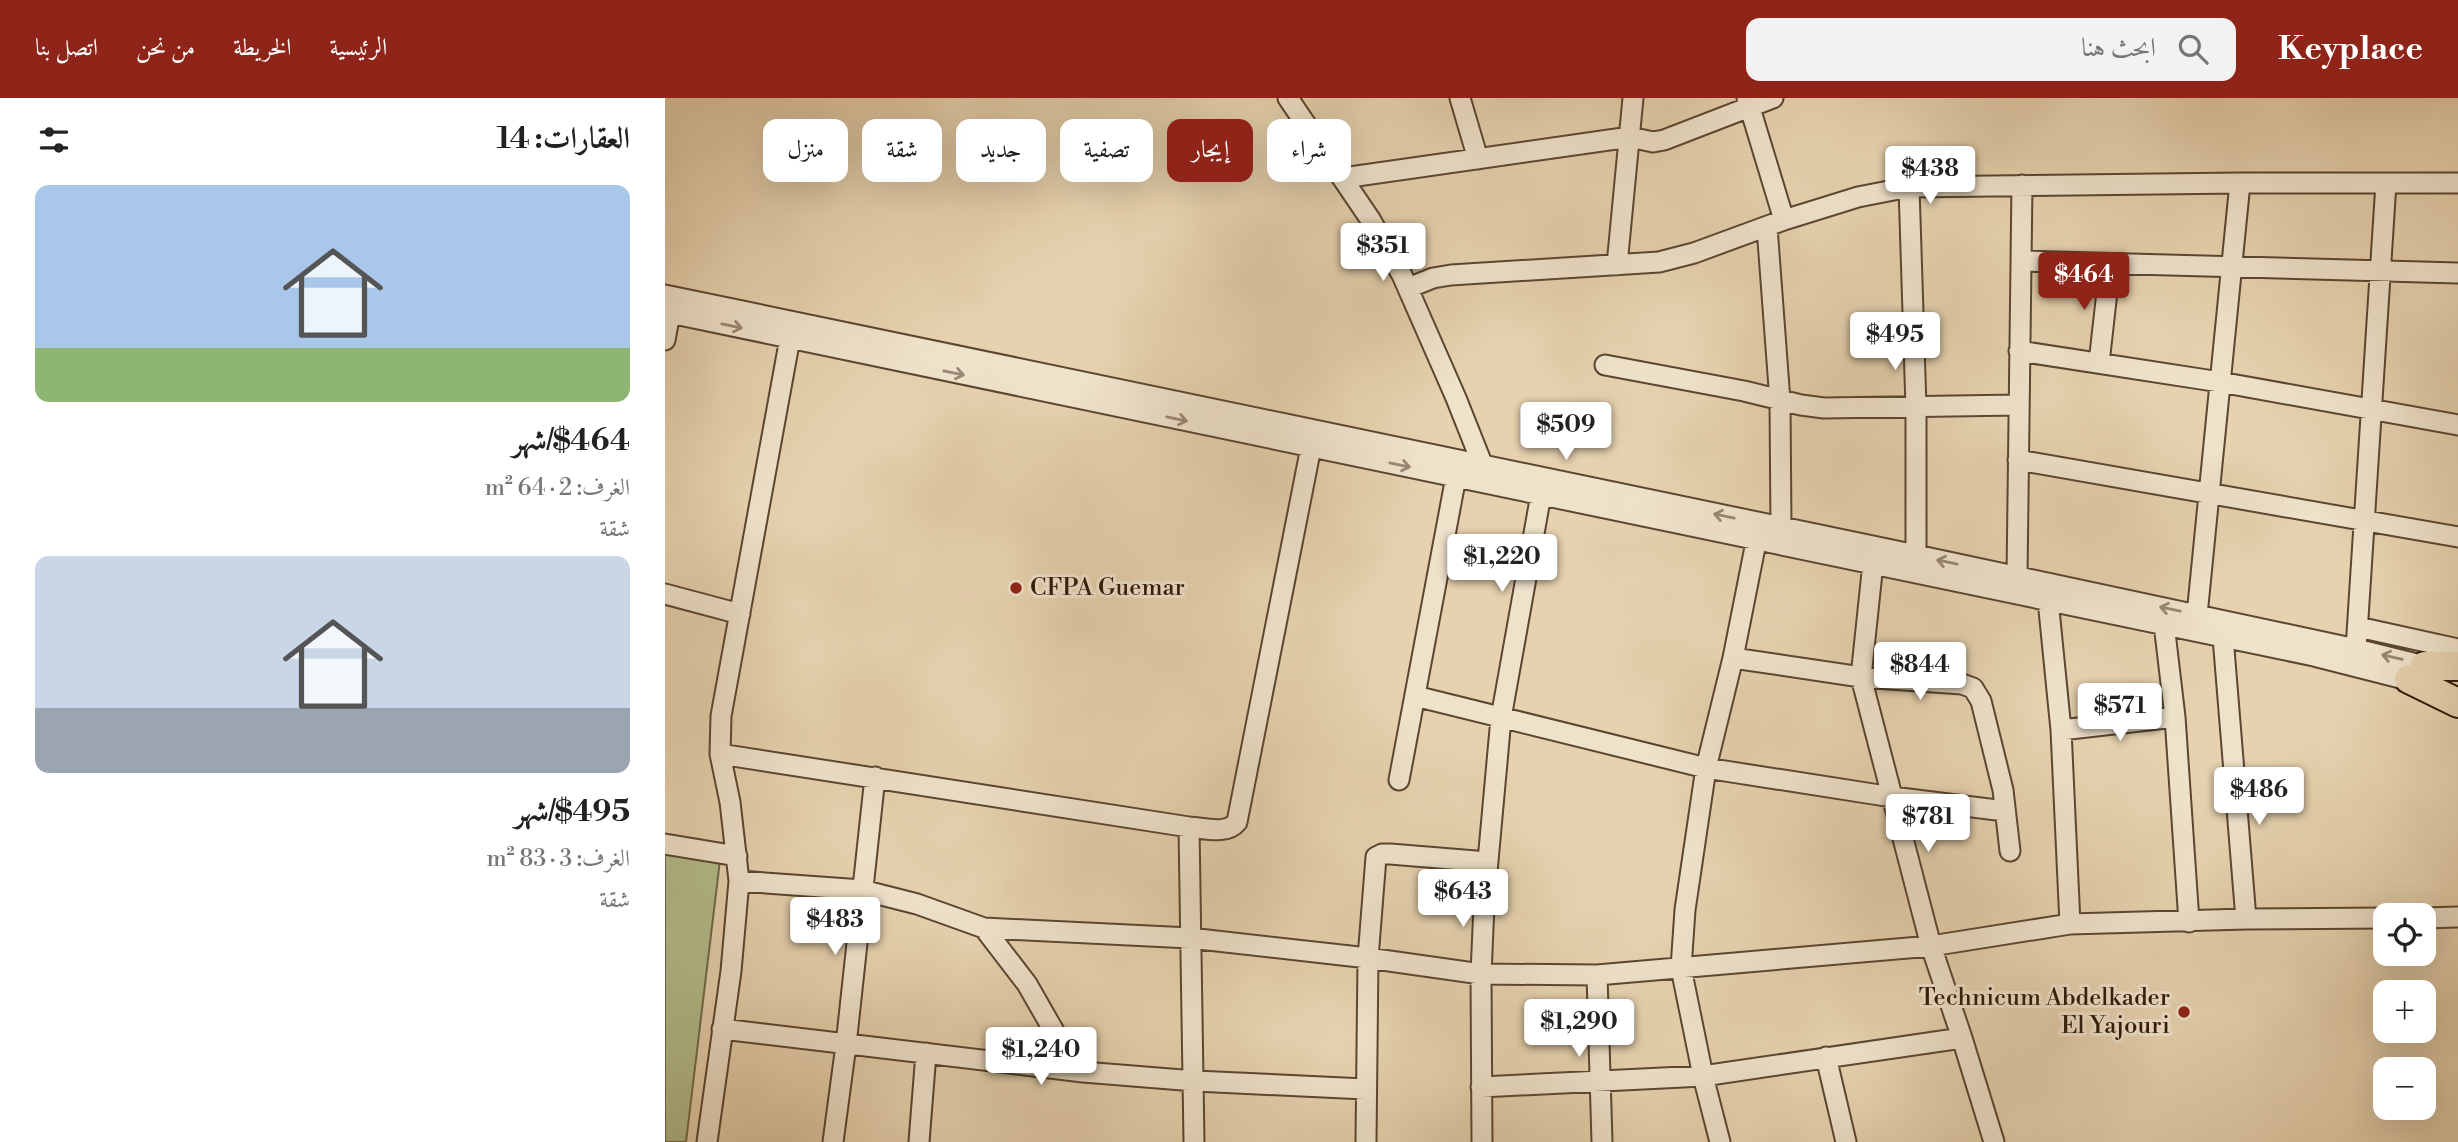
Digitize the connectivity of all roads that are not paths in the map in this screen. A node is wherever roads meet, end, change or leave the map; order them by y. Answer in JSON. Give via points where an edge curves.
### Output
{"nodes":[{"id":1,"x":1288,"y":98,"type":"edge"},
{"id":2,"x":1460,"y":98,"type":"edge"},
{"id":3,"x":1633,"y":98,"type":"edge"},
{"id":4,"x":1773,"y":98,"type":"edge"},
{"id":5,"x":1749,"y":103,"type":"edge"},
{"id":6,"x":1302,"y":119,"type":"edge"},
{"id":7,"x":1630,"y":137,"type":"junction"},
{"id":8,"x":1478,"y":159,"type":"junction"},
{"id":9,"x":1351,"y":177,"type":"edge"},
{"id":10,"x":1346,"y":182,"type":"edge"},
{"id":11,"x":2239,"y":183,"type":"junction"},
{"id":12,"x":2386,"y":183,"type":"junction"},
{"id":13,"x":2458,"y":183,"type":"edge"},
{"id":14,"x":2022,"y":185,"type":"junction"},
{"id":15,"x":1909,"y":187,"type":"junction"},
{"id":16,"x":1776,"y":223,"type":"junction"},
{"id":17,"x":2021,"y":261,"type":"junction"},
{"id":18,"x":1617,"y":265,"type":"junction"},
{"id":19,"x":2110,"y":265,"type":"junction"},
{"id":20,"x":2231,"y":268,"type":"junction"},
{"id":21,"x":2380,"y":272,"type":"junction"},
{"id":22,"x":2458,"y":273,"type":"edge"},
{"id":23,"x":1408,"y":288,"type":"junction"},
{"id":24,"x":667,"y":307,"type":"edge"},
{"id":25,"x":792,"y":330,"type":"junction"},
{"id":26,"x":665,"y":340,"type":"edge"},
{"id":27,"x":2019,"y":351,"type":"junction"},
{"id":28,"x":2099,"y":363,"type":"junction"},
{"id":29,"x":1605,"y":365,"type":"dead end"},
{"id":30,"x":2220,"y":382,"type":"junction"},
{"id":31,"x":1780,"y":401,"type":"junction"},
{"id":32,"x":2018,"y":405,"type":"junction"},
{"id":33,"x":1916,"y":407,"type":"junction"},
{"id":34,"x":2372,"y":409,"type":"junction"},
{"id":35,"x":2458,"y":425,"type":"edge"},
{"id":36,"x":1311,"y":447,"type":"junction"},
{"id":37,"x":2018,"y":460,"type":"junction"},
{"id":38,"x":1483,"y":466,"type":"junction"},
{"id":39,"x":1458,"y":469,"type":"junction"},
{"id":40,"x":1542,"y":486,"type":"junction"},
{"id":41,"x":2209,"y":493,"type":"junction"},
{"id":42,"x":2365,"y":520,"type":"junction"},
{"id":43,"x":1781,"y":528,"type":"junction"},
{"id":44,"x":1758,"y":531,"type":"junction"},
{"id":45,"x":2458,"y":537,"type":"edge"},
{"id":46,"x":1916,"y":555,"type":"junction"},
{"id":47,"x":1873,"y":563,"type":"junction"},
{"id":48,"x":2017,"y":577,"type":"junction"},
{"id":49,"x":665,"y":594,"type":"edge"},
{"id":50,"x":2048,"y":600,"type":"junction"},
{"id":51,"x":740,"y":614,"type":"junction"},
{"id":52,"x":2197,"y":615,"type":"junction"},
{"id":53,"x":2164,"y":624,"type":"junction"},
{"id":54,"x":2358,"y":627,"type":"junction"},
{"id":55,"x":2223,"y":636,"type":"junction"},
{"id":56,"x":2356,"y":649,"type":"junction"},
{"id":57,"x":2458,"y":649,"type":"edge"},
{"id":58,"x":1733,"y":658,"type":"junction"},
{"id":59,"x":2458,"y":666,"type":"edge"},
{"id":60,"x":2417,"y":673,"type":"junction"},
{"id":61,"x":2458,"y":674,"type":"edge"},
{"id":62,"x":1861,"y":677,"type":"junction"},
{"id":63,"x":2458,"y":695,"type":"edge"},
{"id":64,"x":1415,"y":696,"type":"junction"},
{"id":65,"x":2458,"y":703,"type":"edge"},
{"id":66,"x":2175,"y":717,"type":"junction"},
{"id":67,"x":1501,"y":718,"type":"junction"},
{"id":68,"x":2061,"y":730,"type":"junction"},
{"id":69,"x":720,"y":754,"type":"junction"},
{"id":70,"x":1706,"y":768,"type":"junction"},
{"id":71,"x":875,"y":776,"type":"junction"},
{"id":72,"x":1399,"y":780,"type":"dead end"},
{"id":73,"x":1892,"y":797,"type":"junction"},
{"id":74,"x":2005,"y":810,"type":"junction"},
{"id":75,"x":1189,"y":827,"type":"junction"},
{"id":76,"x":665,"y":844,"type":"edge"},
{"id":77,"x":2010,"y":851,"type":"dead end"},
{"id":78,"x":737,"y":856,"type":"junction"},
{"id":79,"x":1488,"y":862,"type":"junction"},
{"id":80,"x":739,"y":881,"type":"junction"},
{"id":81,"x":862,"y":890,"type":"junction"},
{"id":82,"x":2373,"y":918,"type":"edge"},
{"id":83,"x":2436,"y":918,"type":"edge"},
{"id":84,"x":2458,"y":918,"type":"edge"},
{"id":85,"x":2246,"y":919,"type":"junction"},
{"id":86,"x":2189,"y":922,"type":"junction"},
{"id":87,"x":2070,"y":924,"type":"junction"},
{"id":88,"x":984,"y":928,"type":"junction"},
{"id":89,"x":1190,"y":938,"type":"junction"},
{"id":90,"x":1931,"y":946,"type":"junction"},
{"id":91,"x":1368,"y":958,"type":"junction"},
{"id":92,"x":1681,"y":968,"type":"junction"},
{"id":93,"x":1481,"y":974,"type":"junction"},
{"id":94,"x":1597,"y":975,"type":"junction"},
{"id":95,"x":722,"y":1028,"type":"junction"},
{"id":96,"x":1962,"y":1038,"type":"junction"},
{"id":97,"x":846,"y":1045,"type":"junction"},
{"id":98,"x":926,"y":1053,"type":"junction"},
{"id":99,"x":1826,"y":1057,"type":"junction"},
{"id":100,"x":1083,"y":1072,"type":"junction"},
{"id":101,"x":1703,"y":1076,"type":"junction"},
{"id":102,"x":1600,"y":1080,"type":"junction"},
{"id":103,"x":1195,"y":1081,"type":"junction"},
{"id":104,"x":1481,"y":1087,"type":"junction"},
{"id":105,"x":1366,"y":1089,"type":"junction"},
{"id":106,"x":707,"y":1142,"type":"edge"},
{"id":107,"x":833,"y":1142,"type":"edge"},
{"id":108,"x":919,"y":1142,"type":"edge"},
{"id":109,"x":1194,"y":1142,"type":"edge"},
{"id":110,"x":1366,"y":1142,"type":"edge"},
{"id":111,"x":1482,"y":1142,"type":"edge"},
{"id":112,"x":1602,"y":1142,"type":"edge"},
{"id":113,"x":1720,"y":1142,"type":"edge"},
{"id":114,"x":1846,"y":1142,"type":"edge"},
{"id":115,"x":1994,"y":1142,"type":"edge"}],
"edges":[{"from":1,"to":6,"type":"street"},
{"from":2,"to":8,"type":"street"},
{"from":3,"to":7,"type":"street"},
{"from":4,"to":5,"type":"street"},
{"from":5,"to":7,"type":"street","via":[[1664,140]]},
{"from":5,"to":16,"type":"street"},
{"from":7,"to":8,"type":"street"},
{"from":7,"to":18,"type":"street"},
{"from":8,"to":9,"type":"street"},
{"from":10,"to":23,"type":"street"},
{"from":11,"to":12,"type":"street"},
{"from":11,"to":14,"type":"street"},
{"from":11,"to":20,"type":"street"},
{"from":12,"to":13,"type":"street"},
{"from":12,"to":21,"type":"street"},
{"from":14,"to":15,"type":"street"},
{"from":14,"to":17,"type":"street"},
{"from":15,"to":16,"type":"street","via":[[1858,197]]},
{"from":15,"to":33,"type":"street"},
{"from":16,"to":18,"type":"street","via":[[1677,258]]},
{"from":16,"to":31,"type":"street"},
{"from":17,"to":19,"type":"street"},
{"from":17,"to":27,"type":"street"},
{"from":18,"to":23,"type":"street","via":[[1451,275]]},
{"from":19,"to":20,"type":"street"},
{"from":19,"to":28,"type":"street"},
{"from":20,"to":21,"type":"street"},
{"from":20,"to":30,"type":"street"},
{"from":21,"to":22,"type":"street"},
{"from":21,"to":34,"type":"street"},
{"from":23,"to":38,"type":"street"},
{"from":24,"to":25,"type":"street"},
{"from":24,"to":26,"type":"street"},
{"from":25,"to":36,"type":"street","one_way":true},
{"from":25,"to":39,"type":"street"},
{"from":25,"to":51,"type":"street"},
{"from":27,"to":28,"type":"street"},
{"from":27,"to":32,"type":"street"},
{"from":28,"to":30,"type":"street"},
{"from":29,"to":31,"type":"street"},
{"from":30,"to":34,"type":"street"},
{"from":30,"to":41,"type":"street"},
{"from":31,"to":33,"type":"street","via":[[1824,408]]},
{"from":31,"to":43,"type":"street"},
{"from":32,"to":33,"type":"street"},
{"from":32,"to":37,"type":"street"},
{"from":33,"to":46,"type":"street"},
{"from":34,"to":35,"type":"street"},
{"from":34,"to":42,"type":"street"},
{"from":36,"to":39,"type":"street","one_way":true},
{"from":36,"to":75,"type":"street","via":[[1240,813],[1226,830]]},
{"from":37,"to":41,"type":"street"},
{"from":37,"to":48,"type":"street"},
{"from":38,"to":39,"type":"street"},
{"from":38,"to":40,"type":"street"},
{"from":39,"to":40,"type":"street"},
{"from":39,"to":64,"type":"street"},
{"from":40,"to":44,"type":"street"},
{"from":40,"to":67,"type":"street"},
{"from":41,"to":42,"type":"street"},
{"from":41,"to":52,"type":"street"},
{"from":42,"to":45,"type":"street"},
{"from":42,"to":54,"type":"street"},
{"from":43,"to":44,"type":"street"},
{"from":43,"to":46,"type":"street"},
{"from":44,"to":47,"type":"street"},
{"from":44,"to":58,"type":"street"},
{"from":48,"to":46,"type":"street","one_way":true},
{"from":47,"to":50,"type":"street"},
{"from":47,"to":62,"type":"street"},
{"from":52,"to":48,"type":"street","one_way":true},
{"from":49,"to":51,"type":"street"},
{"from":50,"to":53,"type":"street"},
{"from":50,"to":68,"type":"street"},
{"from":51,"to":69,"type":"street","via":[[721,716]]},
{"from":52,"to":56,"type":"street"},
{"from":53,"to":55,"type":"street"},
{"from":53,"to":66,"type":"street"},
{"from":54,"to":56,"type":"street"},
{"from":54,"to":57,"type":"street"},
{"from":55,"to":60,"type":"street"},
{"from":55,"to":85,"type":"street"},
{"from":60,"to":56,"type":"street","one_way":true},
{"from":58,"to":62,"type":"street"},
{"from":58,"to":70,"type":"street"},
{"from":59,"to":60,"type":"highway"},
{"from":60,"to":61,"type":"street"},
{"from":60,"to":63,"type":"street"},
{"from":60,"to":65,"type":"highway"},
{"from":62,"to":73,"type":"street"},
{"from":62,"to":74,"type":"street","via":[[1973,688]]},
{"from":64,"to":67,"type":"street"},
{"from":64,"to":72,"type":"street"},
{"from":66,"to":68,"type":"street"},
{"from":66,"to":86,"type":"street"},
{"from":67,"to":70,"type":"street"},
{"from":67,"to":79,"type":"street"},
{"from":68,"to":87,"type":"street"},
{"from":69,"to":71,"type":"street"},
{"from":69,"to":78,"type":"street"},
{"from":70,"to":73,"type":"street"},
{"from":70,"to":92,"type":"street"},
{"from":71,"to":75,"type":"street"},
{"from":71,"to":81,"type":"street"},
{"from":73,"to":74,"type":"street"},
{"from":73,"to":90,"type":"street"},
{"from":74,"to":77,"type":"street"},
{"from":75,"to":89,"type":"street"},
{"from":76,"to":78,"type":"street"},
{"from":78,"to":80,"type":"street"},
{"from":79,"to":91,"type":"street","via":[[1390,854],[1376,857]]},
{"from":79,"to":93,"type":"street"},
{"from":80,"to":81,"type":"street"},
{"from":80,"to":95,"type":"street"},
{"from":81,"to":88,"type":"street"},
{"from":81,"to":97,"type":"street"},
{"from":82,"to":85,"type":"street"},
{"from":83,"to":84,"type":"street"},
{"from":85,"to":86,"type":"street"},
{"from":86,"to":87,"type":"street"},
{"from":87,"to":90,"type":"street"},
{"from":88,"to":89,"type":"street"},
{"from":88,"to":100,"type":"street","via":[[1027,984]]},
{"from":89,"to":91,"type":"street"},
{"from":89,"to":103,"type":"street"},
{"from":90,"to":92,"type":"street"},
{"from":90,"to":96,"type":"street"},
{"from":91,"to":93,"type":"street"},
{"from":91,"to":105,"type":"street"},
{"from":92,"to":94,"type":"street"},
{"from":92,"to":101,"type":"street"},
{"from":93,"to":94,"type":"street"},
{"from":93,"to":104,"type":"street"},
{"from":94,"to":102,"type":"street"},
{"from":95,"to":97,"type":"street"},
{"from":95,"to":106,"type":"street"},
{"from":96,"to":99,"type":"street"},
{"from":96,"to":115,"type":"street"},
{"from":97,"to":98,"type":"street"},
{"from":97,"to":107,"type":"street"},
{"from":98,"to":100,"type":"street"},
{"from":98,"to":108,"type":"street"},
{"from":99,"to":101,"type":"street"},
{"from":99,"to":114,"type":"street"},
{"from":100,"to":103,"type":"street"},
{"from":101,"to":102,"type":"street"},
{"from":101,"to":113,"type":"street"},
{"from":102,"to":104,"type":"street"},
{"from":102,"to":112,"type":"street"},
{"from":103,"to":105,"type":"street"},
{"from":103,"to":109,"type":"street"},
{"from":104,"to":111,"type":"street"},
{"from":105,"to":110,"type":"street"}]}
